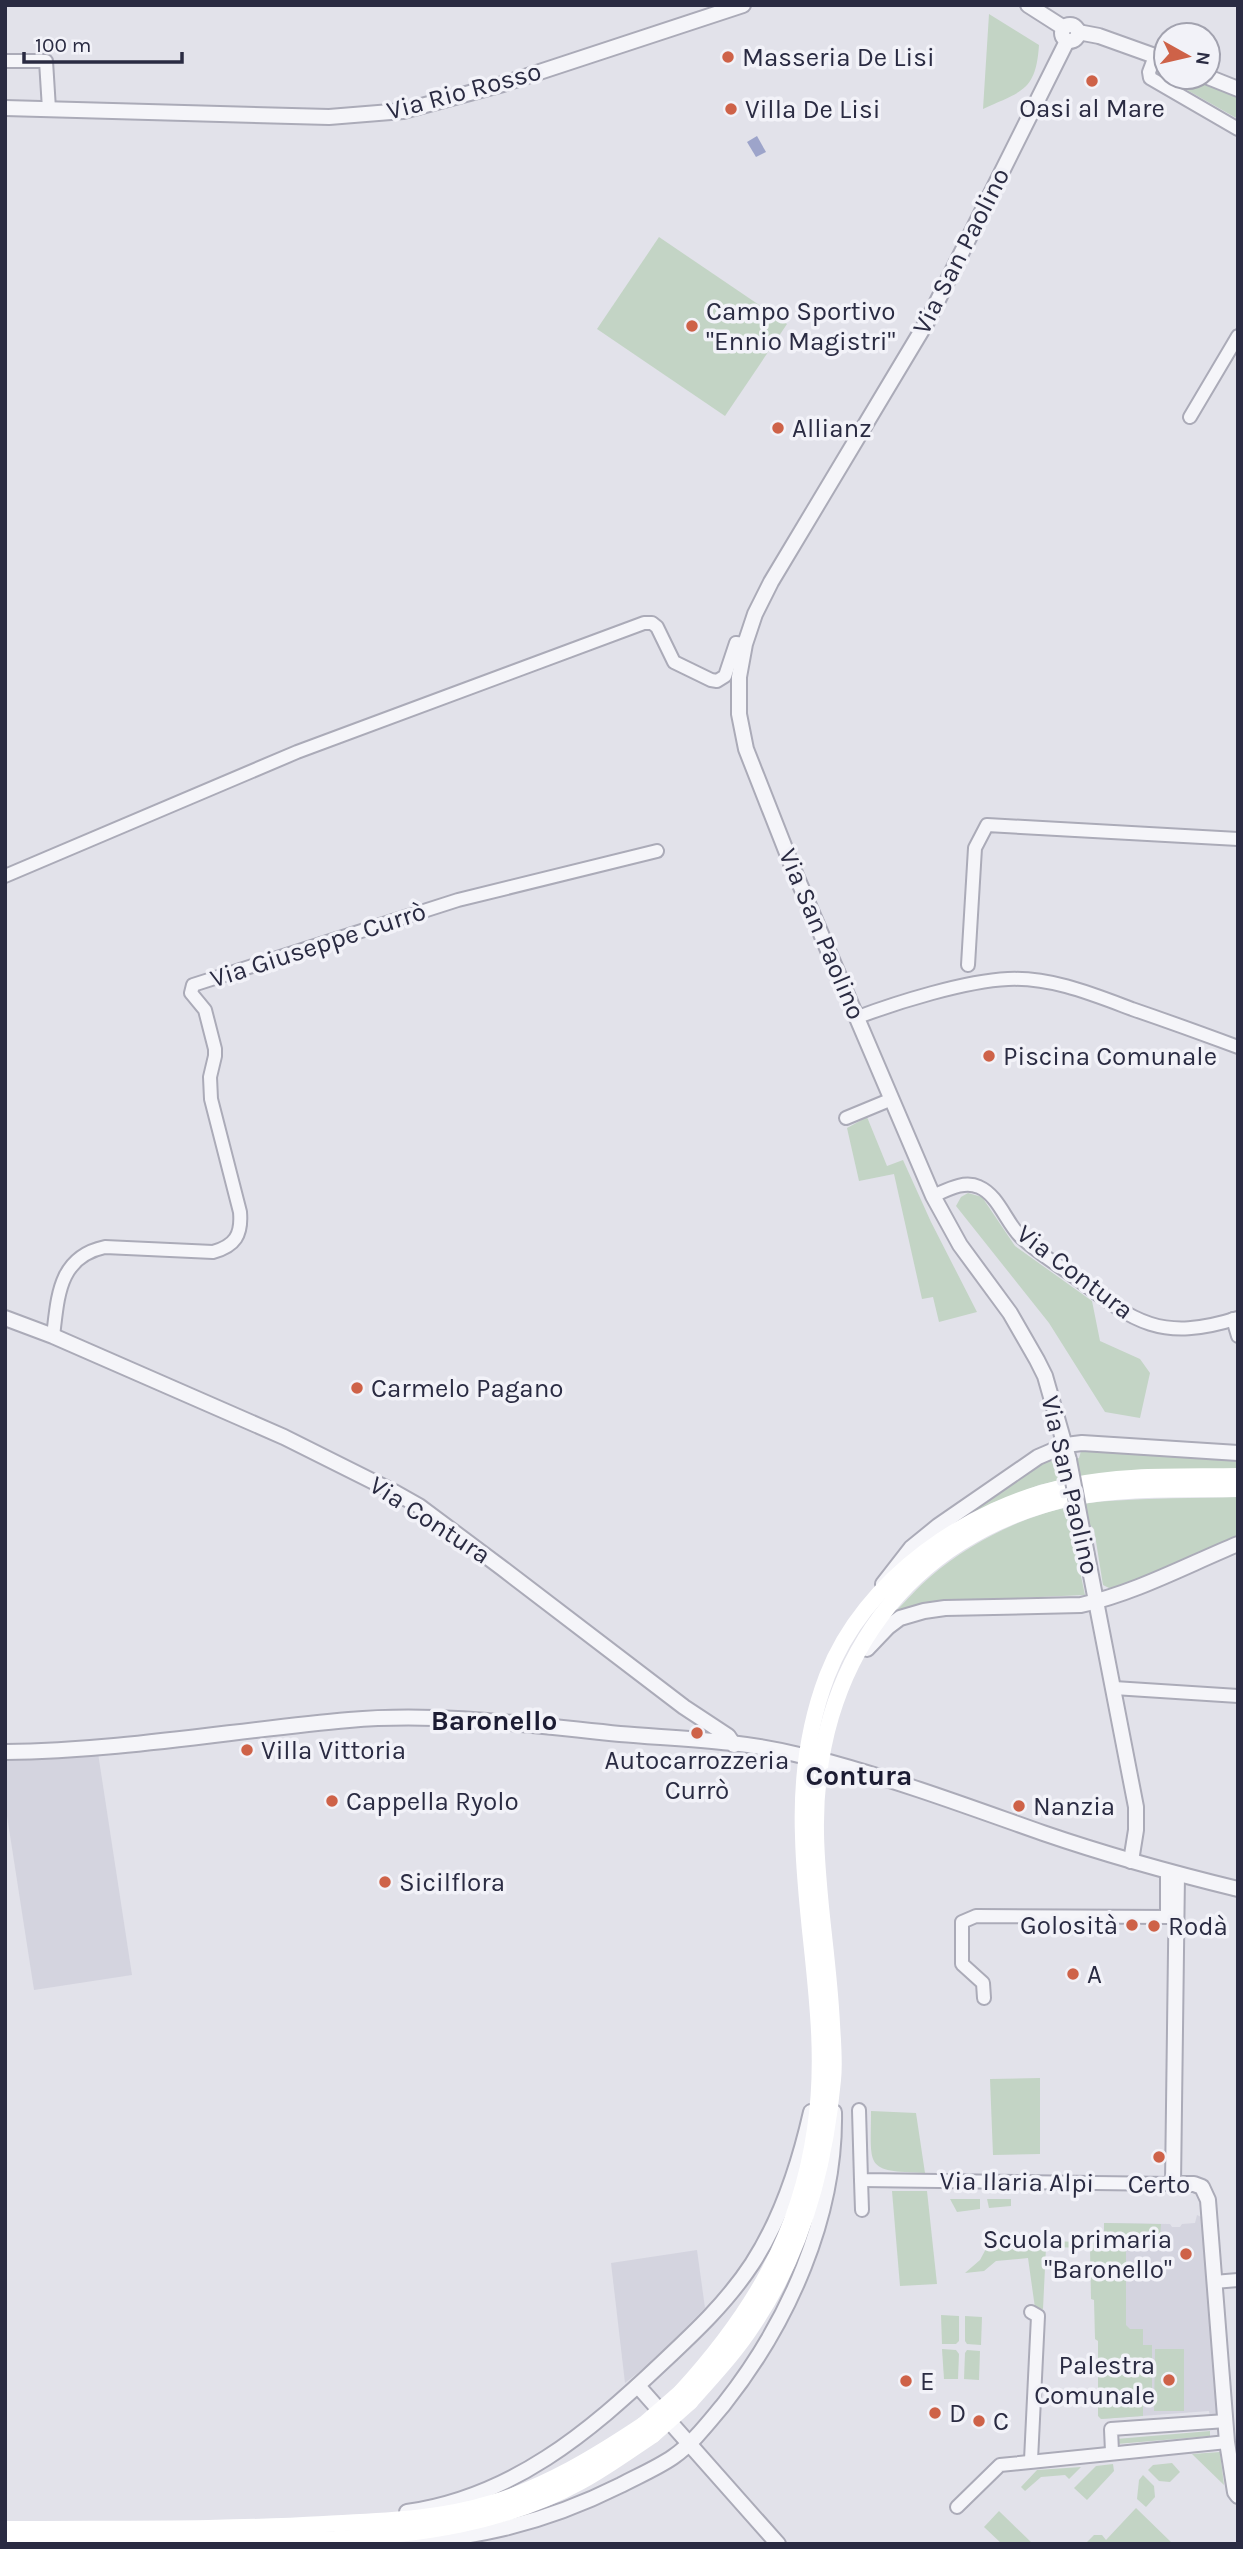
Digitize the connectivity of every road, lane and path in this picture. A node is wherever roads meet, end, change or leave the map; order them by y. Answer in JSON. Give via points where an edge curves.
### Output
{"nodes":[{"id":1,"x":743,"y":5,"type":"edge"},
{"id":2,"x":1028,"y":5,"type":"edge"},
{"id":3,"x":1070,"y":34,"type":"junction"},
{"id":4,"x":1152,"y":55,"type":"edge"},
{"id":5,"x":5,"y":61,"type":"edge"},
{"id":6,"x":1172,"y":91,"type":"edge"},
{"id":7,"x":5,"y":108,"type":"edge"},
{"id":8,"x":49,"y":109,"type":"junction"},
{"id":9,"x":1238,"y":129,"type":"edge"},
{"id":10,"x":1238,"y":337,"type":"edge"},
{"id":11,"x":1190,"y":417,"type":"dead end"},
{"id":12,"x":745,"y":644,"type":"junction"},
{"id":13,"x":1238,"y":839,"type":"edge"},
{"id":14,"x":657,"y":851,"type":"dead end"},
{"id":15,"x":5,"y":876,"type":"edge"},
{"id":16,"x":968,"y":965,"type":"dead end"},
{"id":17,"x":858,"y":1017,"type":"junction"},
{"id":18,"x":1238,"y":1047,"type":"edge"},
{"id":19,"x":892,"y":1099,"type":"junction"},
{"id":20,"x":846,"y":1118,"type":"dead end"},
{"id":21,"x":933,"y":1196,"type":"junction"},
{"id":22,"x":5,"y":1318,"type":"edge"},
{"id":23,"x":1236,"y":1319,"type":"edge"},
{"id":24,"x":53,"y":1336,"type":"junction"},
{"id":25,"x":1238,"y":1336,"type":"edge"},
{"id":26,"x":1066,"y":1445,"type":"junction"},
{"id":27,"x":1238,"y":1453,"type":"edge"},
{"id":28,"x":1238,"y":1476,"type":"edge"},
{"id":29,"x":1238,"y":1489,"type":"edge"},
{"id":30,"x":1238,"y":1544,"type":"edge"},
{"id":31,"x":1097,"y":1602,"type":"junction"},
{"id":32,"x":866,"y":1609,"type":"junction"},
{"id":33,"x":842,"y":1680,"type":"junction"},
{"id":34,"x":1114,"y":1688,"type":"junction"},
{"id":35,"x":1238,"y":1696,"type":"edge"},
{"id":36,"x":734,"y":1745,"type":"junction"},
{"id":37,"x":5,"y":1752,"type":"edge"},
{"id":38,"x":799,"y":1755,"type":"dead end"},
{"id":39,"x":830,"y":1762,"type":"dead end"},
{"id":40,"x":1131,"y":1861,"type":"junction"},
{"id":41,"x":1172,"y":1873,"type":"junction"},
{"id":42,"x":1238,"y":1889,"type":"edge"},
{"id":43,"x":1171,"y":1917,"type":"junction"},
{"id":44,"x":984,"y":1998,"type":"dead end"},
{"id":45,"x":826,"y":2077,"type":"junction"},
{"id":46,"x":859,"y":2110,"type":"dead end"},
{"id":47,"x":861,"y":2180,"type":"junction"},
{"id":48,"x":1173,"y":2184,"type":"junction"},
{"id":49,"x":862,"y":2210,"type":"dead end"},
{"id":50,"x":1238,"y":2280,"type":"edge"},
{"id":51,"x":1214,"y":2282,"type":"junction"},
{"id":52,"x":1031,"y":2312,"type":"dead end"},
{"id":53,"x":638,"y":2386,"type":"junction"},
{"id":54,"x":1226,"y":2421,"type":"junction"},
{"id":55,"x":648,"y":2430,"type":"junction"},
{"id":56,"x":1227,"y":2442,"type":"junction"},
{"id":57,"x":689,"y":2443,"type":"junction"},
{"id":58,"x":1112,"y":2452,"type":"junction"},
{"id":59,"x":1031,"y":2460,"type":"junction"},
{"id":60,"x":1238,"y":2496,"type":"edge"},
{"id":61,"x":957,"y":2507,"type":"dead end"},
{"id":62,"x":334,"y":2524,"type":"junction"},
{"id":63,"x":5,"y":2529,"type":"edge"},
{"id":64,"x":241,"y":2540,"type":"junction"},
{"id":65,"x":5,"y":2541,"type":"edge"},
{"id":66,"x":292,"y":2544,"type":"edge"},
{"id":67,"x":382,"y":2544,"type":"edge"},
{"id":68,"x":778,"y":2544,"type":"edge"}],
"edges":[{"from":1,"to":8,"type":"street","name":"Via Rio Rosso","via":[[503,84],[403,111],[329,117]]},
{"from":2,"to":3,"type":"street"},
{"from":3,"to":4,"type":"street","via":[[1099,36]]},
{"from":3,"to":12,"type":"street","name":"Via San Paolino","via":[[928,320],[771,582]]},
{"from":5,"to":8,"type":"street","via":[[46,61]]},
{"from":6,"to":9,"type":"street"},
{"from":7,"to":8,"type":"street","name":"Via Rio Rosso"},
{"from":10,"to":11,"type":"street"},
{"from":12,"to":15,"type":"street","via":[[736,643],[725,676],[711,680],[674,662],[657,626],[644,623],[297,752]]},
{"from":12,"to":17,"type":"street","name":"Via San Paolino","via":[[738,677],[746,749]]},
{"from":13,"to":16,"type":"street","via":[[987,825],[975,848]]},
{"from":14,"to":24,"type":"street","name":"Via Giuseppe Currò","via":[[458,900],[193,985],[191,993],[205,1010],[215,1049],[209,1077],[211,1099],[240,1212],[238,1238],[213,1252],[97,1249],[64,1275]]},
{"from":17,"to":18,"type":"street","via":[[966,985],[1032,980],[1089,993]]},
{"from":17,"to":19,"type":"street","name":"Via San Paolino"},
{"from":19,"to":20,"type":"street"},
{"from":19,"to":21,"type":"street","name":"Via San Paolino"},
{"from":21,"to":23,"type":"street","name":"Via Contura","via":[[964,1185],[979,1187],[1020,1236],[1105,1301],[1144,1323],[1177,1330]]},
{"from":21,"to":26,"type":"street","name":"Via San Paolino","via":[[960,1245],[1024,1335],[1045,1376]]},
{"from":22,"to":24,"type":"street","name":"Via Contura"},
{"from":23,"to":25,"type":"street","name":"Via Contura"},
{"from":24,"to":36,"type":"street","name":"Via Contura","via":[[284,1437],[419,1506],[728,1736]]},
{"from":26,"to":27,"type":"street"},
{"from":26,"to":31,"type":"street","name":"Via San Paolino","bridge":true},
{"from":26,"to":32,"type":"street","via":[[1038,1457],[911,1548]]},
{"from":28,"to":32,"type":"main road","via":[[1103,1481],[1016,1501],[946,1538],[902,1572]]},
{"from":29,"to":33,"type":"main road","via":[[1084,1496],[997,1522],[953,1548],[905,1588],[867,1633]]},
{"from":30,"to":31,"type":"street"},
{"from":31,"to":33,"type":"street","via":[[945,1608],[910,1614],[881,1633]]},
{"from":31,"to":34,"type":"street","name":"Via San Paolino"},
{"from":32,"to":45,"type":"main road","via":[[827,1675],[805,1775],[803,1836]]},
{"from":33,"to":45,"type":"main road","via":[[823,1742],[816,1809],[831,2005]]},
{"from":34,"to":35,"type":"street"},
{"from":34,"to":40,"type":"street","name":"Via San Paolino","via":[[1136,1807]]},
{"from":36,"to":37,"type":"street","via":[[414,1717]]},
{"from":36,"to":38,"type":"street"},
{"from":39,"to":40,"type":"street"},
{"from":40,"to":41,"type":"street"},
{"from":41,"to":42,"type":"street"},
{"from":41,"to":43,"type":"street"},
{"from":43,"to":44,"type":"street","via":[[976,1916],[962,1922],[962,1964],[983,1983]]},
{"from":43,"to":48,"type":"street"},
{"from":45,"to":53,"type":"street","via":[[786,2198],[751,2265],[721,2305]]},
{"from":45,"to":55,"type":"main road","bridge":true,"via":[[799,2201],[769,2275],[685,2397]]},
{"from":45,"to":57,"type":"street","via":[[834,2130],[829,2172],[794,2291],[741,2383]]},
{"from":46,"to":47,"type":"street"},
{"from":47,"to":48,"type":"street","name":"Via Ilaria Alpi"},
{"from":47,"to":49,"type":"street"},
{"from":48,"to":51,"type":"street","via":[[1194,2184],[1206,2192]]},
{"from":50,"to":51,"type":"street"},
{"from":51,"to":54,"type":"street"},
{"from":52,"to":59,"type":"street","via":[[1038,2316]]},
{"from":53,"to":57,"type":"street"},
{"from":53,"to":62,"type":"street","via":[[583,2433],[524,2473],[486,2491],[418,2511]]},
{"from":54,"to":56,"type":"street"},
{"from":54,"to":58,"type":"street","via":[[1111,2429]]},
{"from":55,"to":62,"type":"main road","via":[[569,2472],[492,2503],[419,2519]]},
{"from":55,"to":64,"type":"main road","via":[[578,2483],[472,2521],[384,2537]]},
{"from":56,"to":58,"type":"street"},
{"from":56,"to":60,"type":"street"},
{"from":57,"to":67,"type":"street","via":[[634,2479],[549,2516],[462,2538]]},
{"from":57,"to":68,"type":"street"},
{"from":58,"to":59,"type":"street"},
{"from":59,"to":61,"type":"street","via":[[1000,2465]]},
{"from":62,"to":63,"type":"main road"},
{"from":64,"to":65,"type":"main road"},
{"from":64,"to":66,"type":"street"}]}
